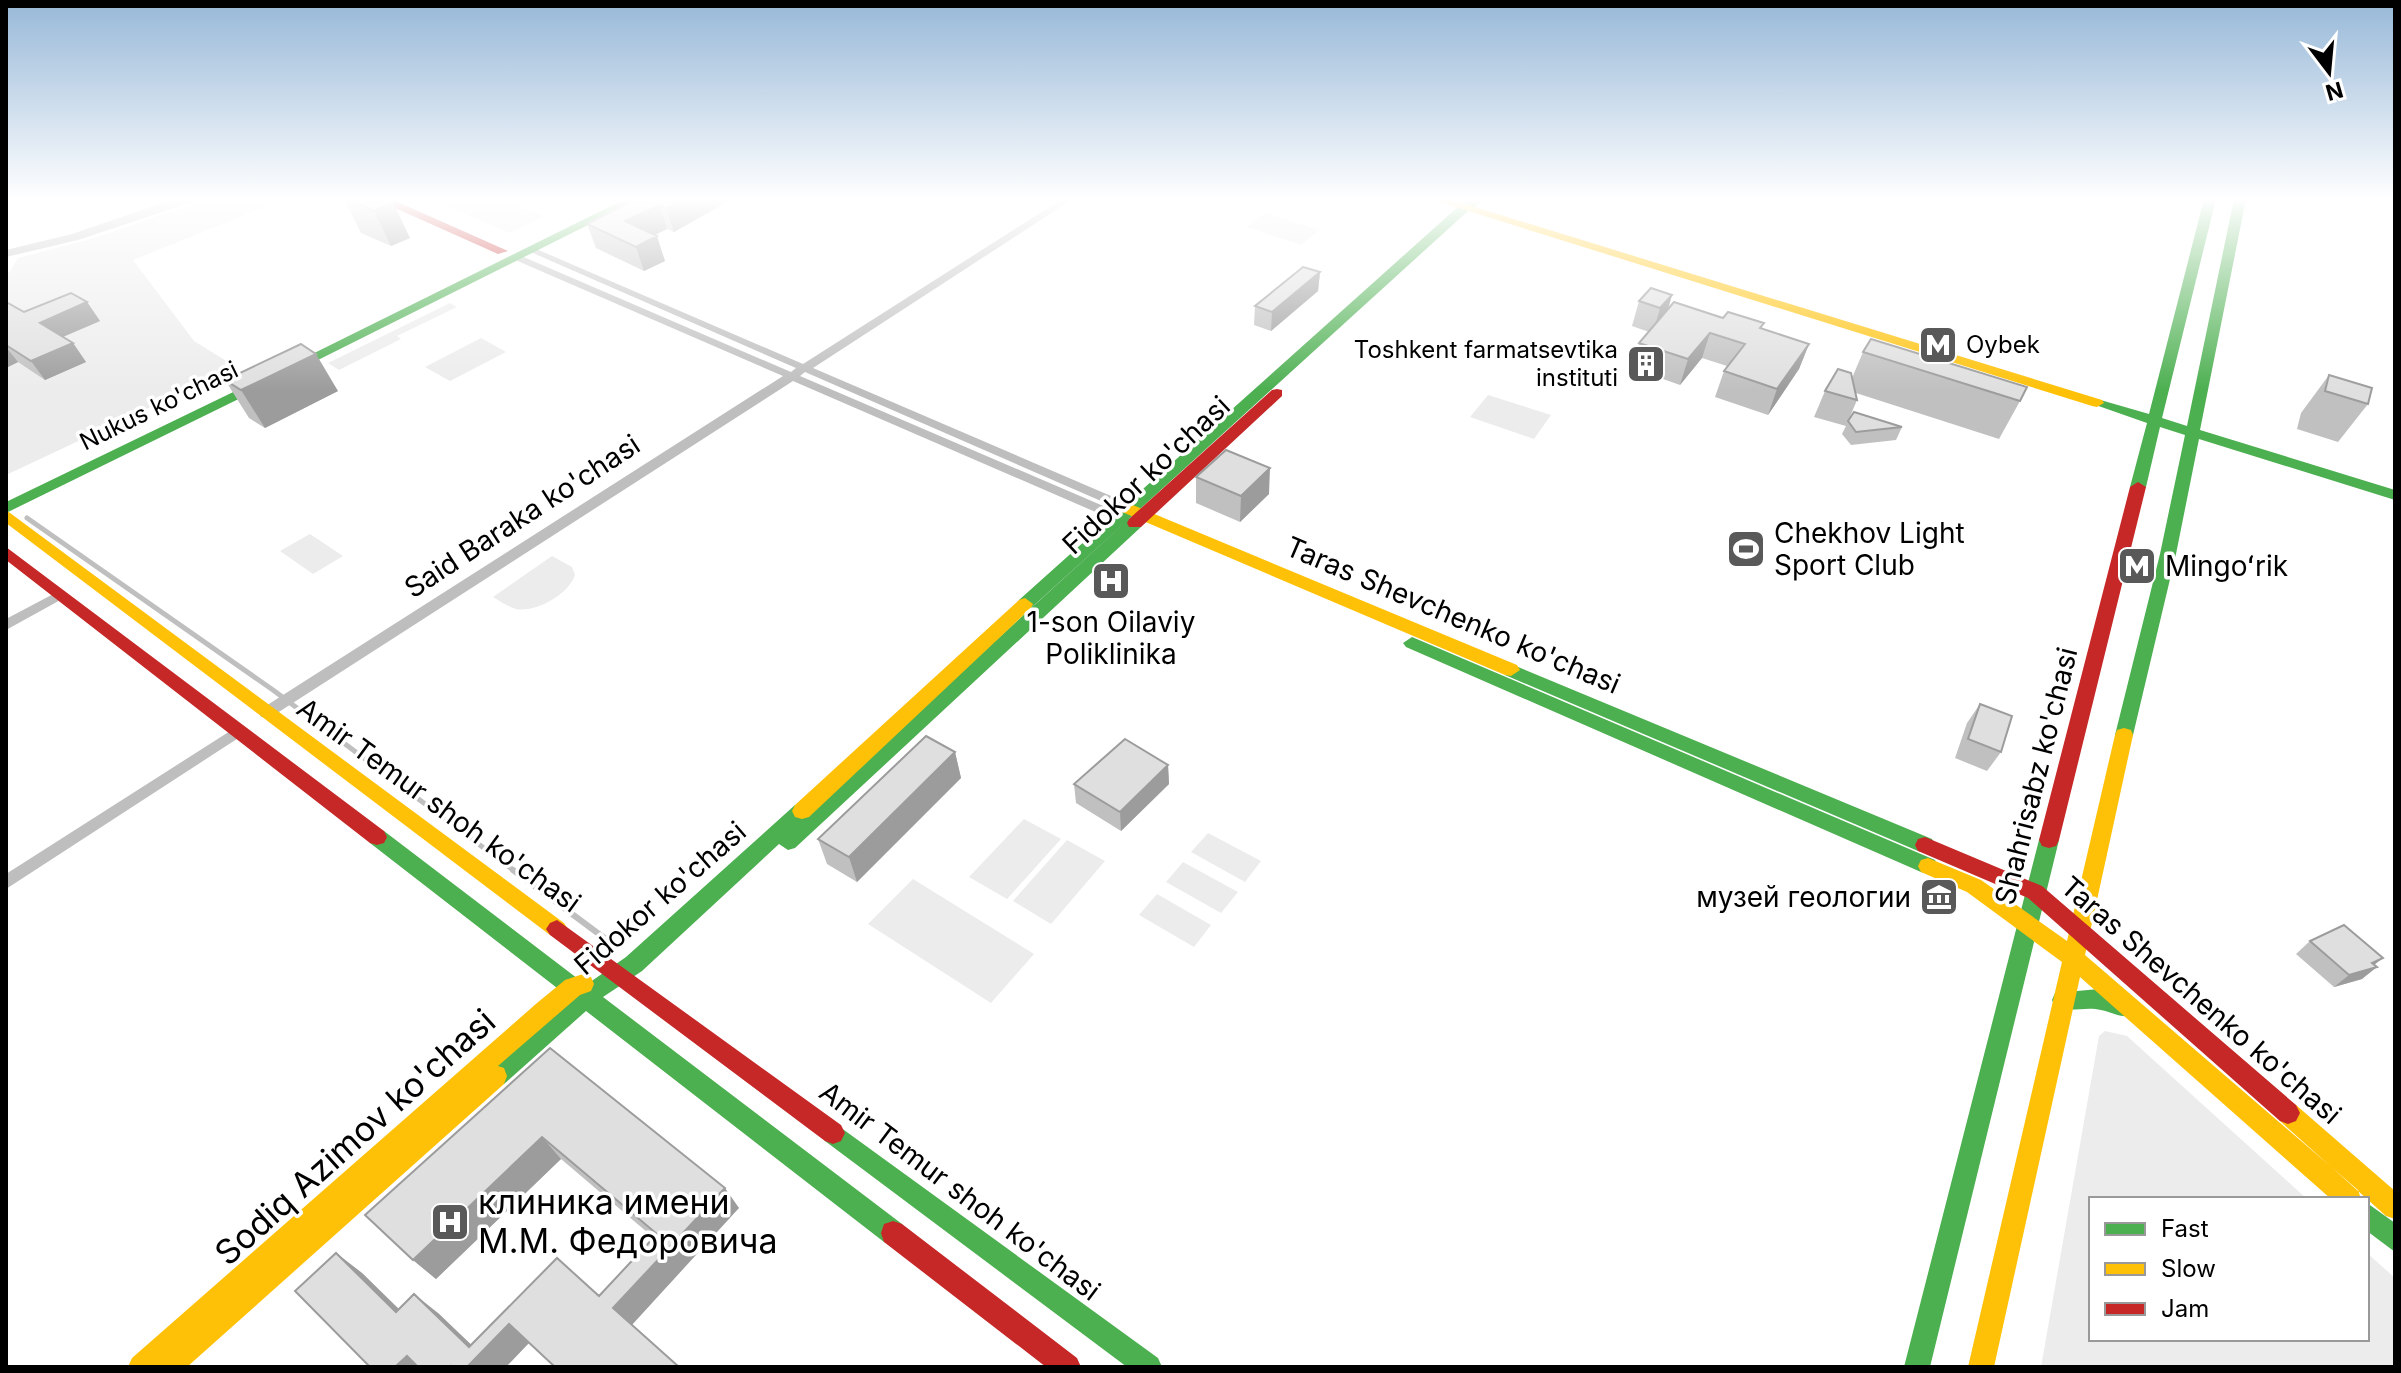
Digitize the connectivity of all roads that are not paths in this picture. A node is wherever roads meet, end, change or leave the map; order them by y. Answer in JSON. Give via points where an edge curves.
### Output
{"nodes":[{"id":1,"x":488,"y":263,"type":"edge"},
{"id":2,"x":490,"y":263,"type":"edge"},
{"id":3,"x":546,"y":263,"type":"edge"},
{"id":4,"x":968,"y":263,"type":"edge"},
{"id":5,"x":1409,"y":263,"type":"edge"},
{"id":6,"x":1666,"y":263,"type":"edge"},
{"id":7,"x":2194,"y":263,"type":"edge"},
{"id":8,"x":2227,"y":263,"type":"edge"},
{"id":9,"x":797,"y":373,"type":"junction"},
{"id":10,"x":2155,"y":414,"type":"junction"},
{"id":11,"x":2195,"y":426,"type":"junction"},
{"id":12,"x":2395,"y":481,"type":"edge"},
{"id":13,"x":6,"y":492,"type":"edge"},
{"id":14,"x":2395,"y":495,"type":"edge"},
{"id":15,"x":6,"y":508,"type":"edge"},
{"id":16,"x":6,"y":515,"type":"edge"},
{"id":17,"x":1131,"y":516,"type":"junction"},
{"id":18,"x":6,"y":552,"type":"edge"},
{"id":19,"x":90,"y":579,"type":"junction"},
{"id":20,"x":59,"y":595,"type":"junction"},
{"id":21,"x":6,"y":625,"type":"edge"},
{"id":22,"x":266,"y":713,"type":"junction"},
{"id":23,"x":238,"y":731,"type":"junction"},
{"id":24,"x":6,"y":882,"type":"edge"},
{"id":25,"x":2035,"y":892,"type":"junction"},
{"id":26,"x":2028,"y":922,"type":"junction"},
{"id":27,"x":2078,"y":929,"type":"junction"},
{"id":28,"x":2072,"y":957,"type":"junction"},
{"id":29,"x":627,"y":977,"type":"junction"},
{"id":30,"x":579,"y":992,"type":"junction"},
{"id":31,"x":2063,"y":1000,"type":"junction"},
{"id":32,"x":2142,"y":1018,"type":"junction"},
{"id":33,"x":2347,"y":1197,"type":"edge"},
{"id":34,"x":2395,"y":1207,"type":"edge"},
{"id":35,"x":2369,"y":1217,"type":"edge"},
{"id":36,"x":2395,"y":1239,"type":"edge"},
{"id":37,"x":141,"y":1367,"type":"edge"},
{"id":38,"x":167,"y":1367,"type":"edge"},
{"id":39,"x":1068,"y":1367,"type":"edge"},
{"id":40,"x":1149,"y":1367,"type":"edge"},
{"id":41,"x":1917,"y":1367,"type":"edge"},
{"id":42,"x":1981,"y":1367,"type":"edge"}],
"edges":[{"from":1,"to":13,"type":"main road","name":"Nukus ko'chasi"},
{"from":2,"to":15,"type":"main road","name":"Nukus ko'chasi"},
{"from":3,"to":9,"type":"street","name":"Taras Shevchenko ko'chasi"},
{"from":4,"to":9,"type":"street","name":"Said Baraka ko'chasi"},
{"from":5,"to":17,"type":"main road","name":"Fidokor ko'chasi"},
{"from":6,"to":10,"type":"main road"},
{"from":7,"to":10,"type":"main road","name":"Shahrisabz ko'chasi"},
{"from":8,"to":11,"type":"main road"},
{"from":9,"to":17,"type":"street","name":"Taras Shevchenko ko'chasi"},
{"from":9,"to":22,"type":"street","name":"Said Baraka ko'chasi"},
{"from":10,"to":11,"type":"main road"},
{"from":10,"to":25,"type":"main road","name":"Shahrisabz ko'chasi"},
{"from":11,"to":12,"type":"main road"},
{"from":11,"to":14,"type":"main road"},
{"from":11,"to":27,"type":"main road"},
{"from":16,"to":19,"type":"main road","name":"Amir Temur shoh ko'chasi"},
{"from":17,"to":25,"type":"main road","name":"Taras Shevchenko ko'chasi"},
{"from":17,"to":26,"type":"main road","name":"Taras Shevchenko ko'chasi","via":[[1974,886]]},
{"from":17,"to":29,"type":"main road","name":"Fidokor ko'chasi"},
{"from":18,"to":20,"type":"main road"},
{"from":19,"to":20,"type":"main road"},
{"from":19,"to":22,"type":"main road","name":"Amir Temur shoh ko'chasi"},
{"from":20,"to":21,"type":"street"},
{"from":20,"to":23,"type":"main road"},
{"from":22,"to":23,"type":"main road","name":"Said Baraka ko'chasi"},
{"from":22,"to":29,"type":"main road","name":"Amir Temur shoh ko'chasi"},
{"from":23,"to":24,"type":"street","name":"Said Baraka ko'chasi"},
{"from":23,"to":30,"type":"main road"},
{"from":25,"to":26,"type":"main road","name":"Shahrisabz ko'chasi"},
{"from":25,"to":27,"type":"main road","name":"Taras Shevchenko ko'chasi"},
{"from":26,"to":28,"type":"main road","name":"Taras Shevchenko ko'chasi"},
{"from":26,"to":41,"type":"main road","name":"Shahrisabz ko'chasi"},
{"from":27,"to":28,"type":"main road"},
{"from":27,"to":34,"type":"main road","name":"Taras Shevchenko ko'chasi"},
{"from":28,"to":31,"type":"main road"},
{"from":28,"to":32,"type":"main road","name":"Taras Shevchenko ko'chasi"},
{"from":29,"to":30,"type":"main road","name":"Fidokor ko'chasi"},
{"from":29,"to":40,"type":"main road","name":"Amir Temur shoh ko'chasi"},
{"from":30,"to":37,"type":"main road","name":"Sodiq Azimov ko'chasi"},
{"from":30,"to":38,"type":"main road","name":"Sodiq Azimov ko'chasi"},
{"from":30,"to":39,"type":"main road"},
{"from":31,"to":32,"type":"main road","name":"Taras Shevchenko ko'chasi","via":[[2099,999]]},
{"from":31,"to":42,"type":"main road"},
{"from":32,"to":33,"type":"main road","name":"Taras Shevchenko ko'chasi"},
{"from":35,"to":36,"type":"main road"}]}
